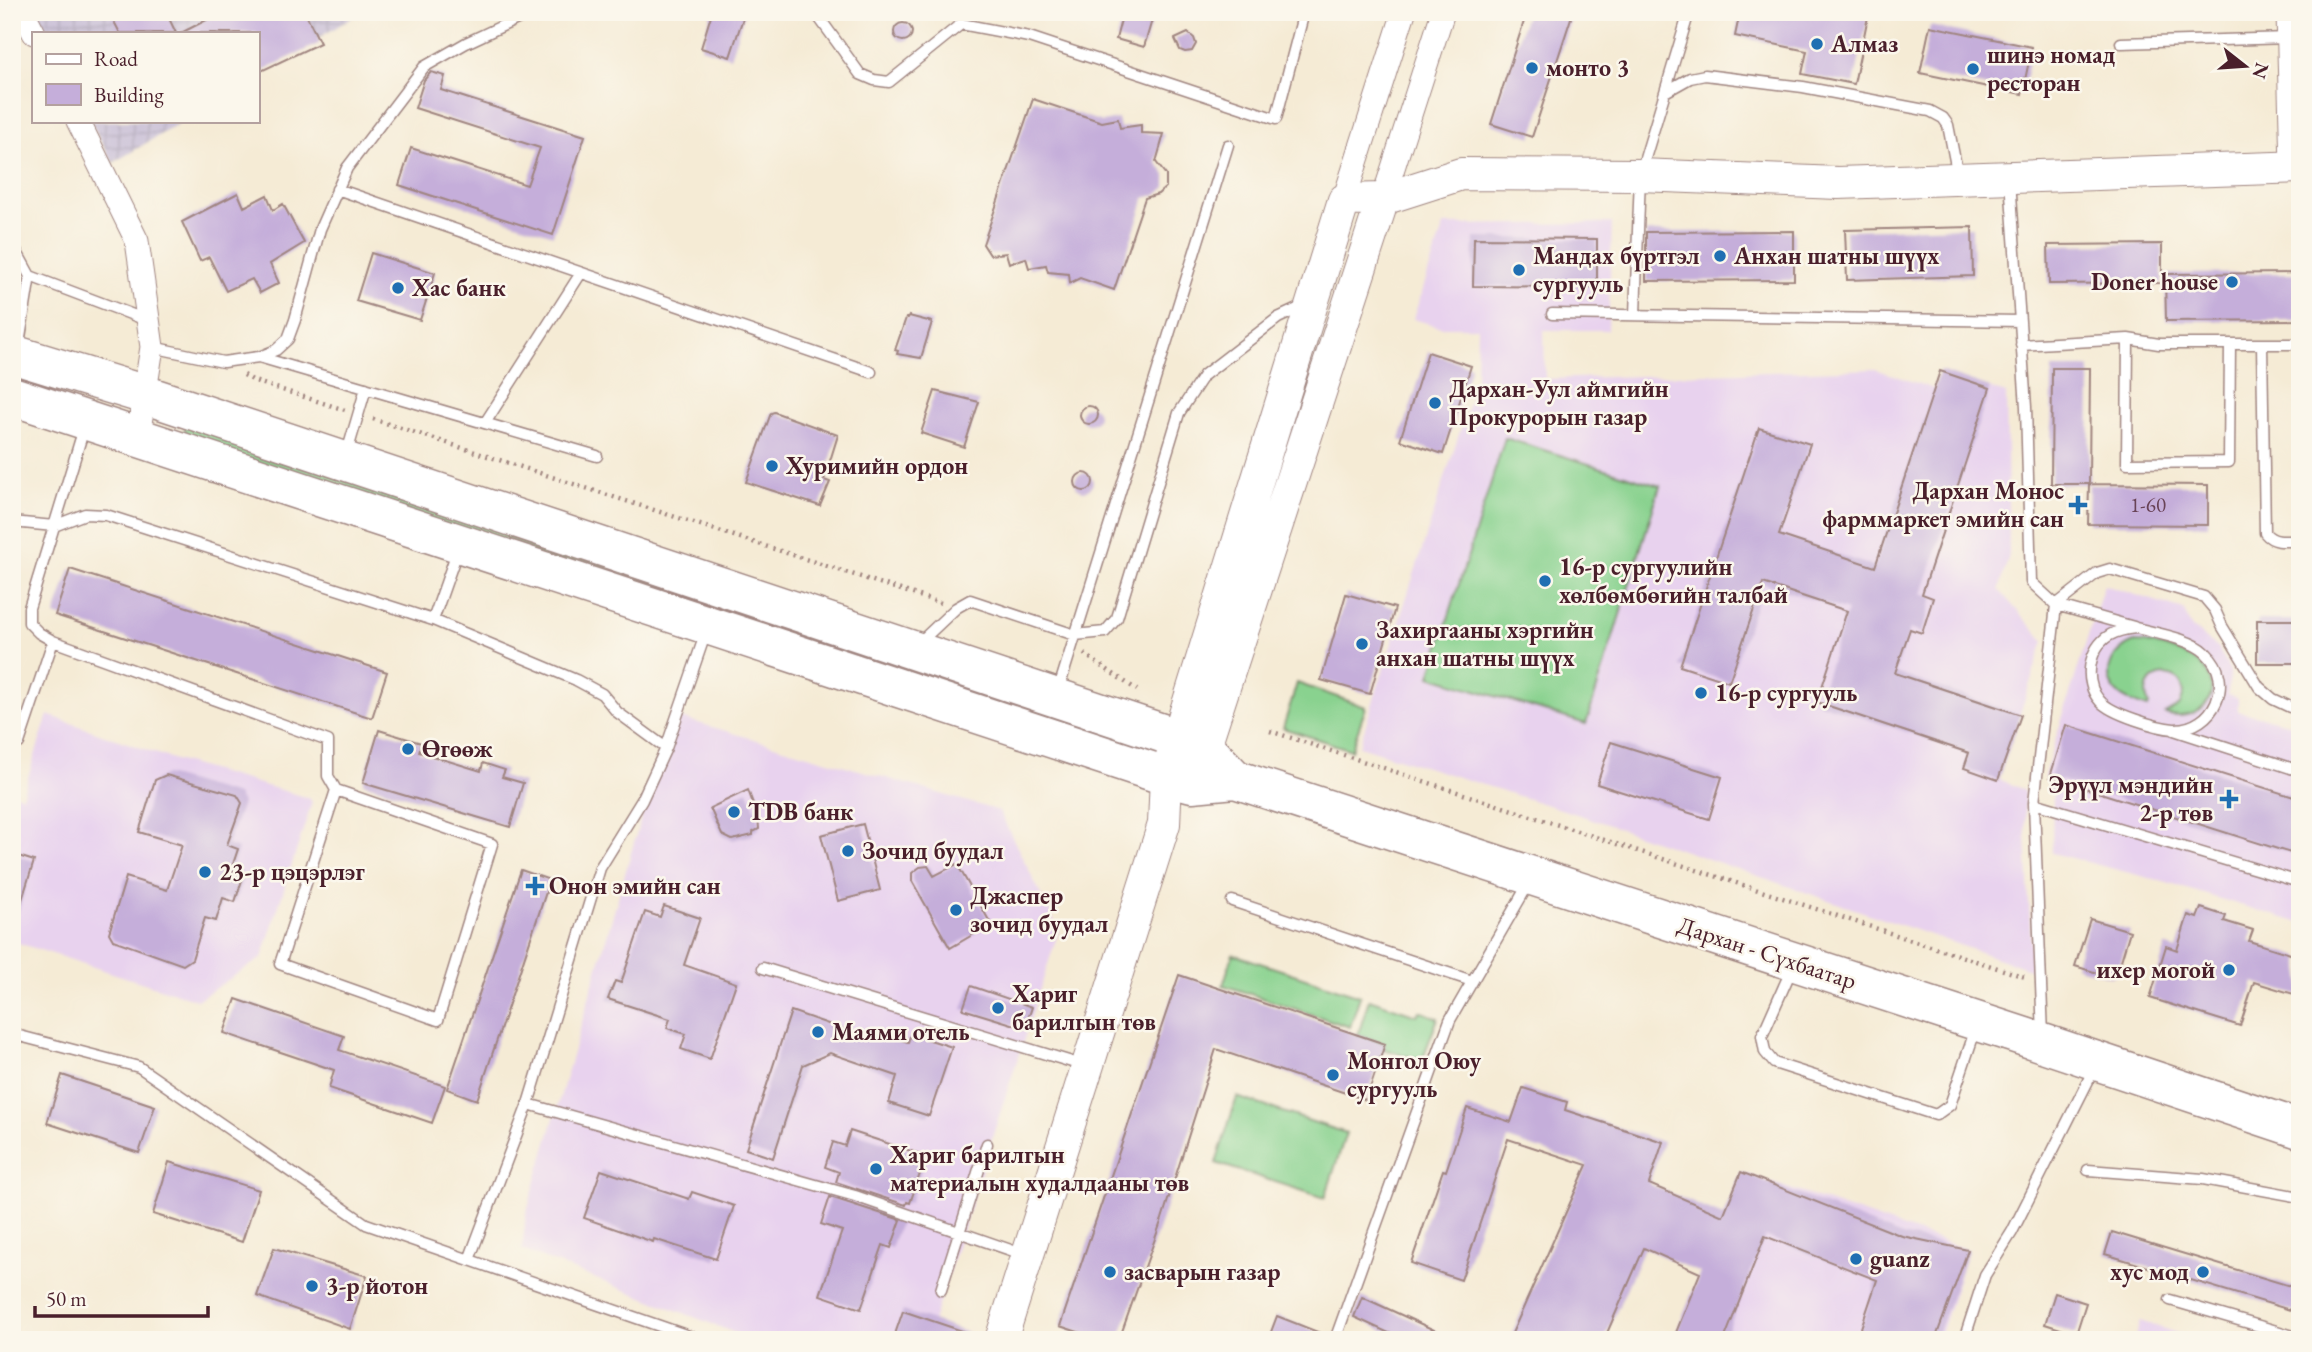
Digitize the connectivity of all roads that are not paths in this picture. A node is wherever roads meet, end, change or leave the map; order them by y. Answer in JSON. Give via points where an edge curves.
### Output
{"nodes":[{"id":1,"x":23,"y":12,"type":"edge"},
{"id":2,"x":532,"y":12,"type":"edge"},
{"id":3,"x":815,"y":12,"type":"edge"},
{"id":4,"x":956,"y":12,"type":"edge"},
{"id":5,"x":1404,"y":12,"type":"edge"},
{"id":6,"x":1443,"y":12,"type":"edge"},
{"id":7,"x":1689,"y":12,"type":"edge"},
{"id":8,"x":2288,"y":12,"type":"edge"},
{"id":9,"x":1301,"y":13,"type":"edge"},
{"id":10,"x":961,"y":24,"type":"junction"},
{"id":11,"x":33,"y":32,"type":"edge"},
{"id":12,"x":2289,"y":38,"type":"junction"},
{"id":13,"x":2121,"y":43,"type":"dead end"},
{"id":14,"x":1665,"y":92,"type":"junction"},
{"id":15,"x":78,"y":122,"type":"edge"},
{"id":16,"x":1228,"y":145,"type":"dead end"},
{"id":17,"x":2296,"y":167,"type":"edge"},
{"id":18,"x":1640,"y":175,"type":"junction"},
{"id":19,"x":2010,"y":177,"type":"junction"},
{"id":20,"x":1959,"y":179,"type":"junction"},
{"id":21,"x":337,"y":189,"type":"junction"},
{"id":22,"x":1383,"y":199,"type":"junction"},
{"id":23,"x":1344,"y":200,"type":"junction"},
{"id":24,"x":12,"y":243,"type":"edge"},
{"id":25,"x":581,"y":273,"type":"junction"},
{"id":26,"x":30,"y":276,"type":"junction"},
{"id":27,"x":1312,"y":302,"type":"junction"},
{"id":28,"x":1552,"y":314,"type":"dead end"},
{"id":29,"x":1635,"y":315,"type":"junction"},
{"id":30,"x":149,"y":321,"type":"junction"},
{"id":31,"x":2020,"y":321,"type":"junction"},
{"id":32,"x":2128,"y":339,"type":"junction"},
{"id":33,"x":2230,"y":344,"type":"junction"},
{"id":34,"x":2262,"y":344,"type":"junction"},
{"id":35,"x":2300,"y":344,"type":"edge"},
{"id":36,"x":2021,"y":345,"type":"junction"},
{"id":37,"x":152,"y":347,"type":"junction"},
{"id":38,"x":15,"y":355,"type":"edge"},
{"id":39,"x":259,"y":357,"type":"junction"},
{"id":40,"x":871,"y":372,"type":"dead end"},
{"id":41,"x":366,"y":388,"type":"junction"},
{"id":42,"x":146,"y":395,"type":"junction"},
{"id":43,"x":12,"y":396,"type":"edge"},
{"id":44,"x":87,"y":419,"type":"junction"},
{"id":45,"x":485,"y":423,"type":"junction"},
{"id":46,"x":138,"y":436,"type":"junction"},
{"id":47,"x":597,"y":456,"type":"dead end"},
{"id":48,"x":345,"y":461,"type":"junction"},
{"id":49,"x":12,"y":522,"type":"edge"},
{"id":50,"x":54,"y":526,"type":"junction"},
{"id":51,"x":2300,"y":540,"type":"edge"},
{"id":52,"x":460,"y":543,"type":"junction"},
{"id":53,"x":2056,"y":605,"type":"junction"},
{"id":54,"x":433,"y":620,"type":"junction"},
{"id":55,"x":709,"y":625,"type":"junction"},
{"id":56,"x":2150,"y":631,"type":"junction"},
{"id":57,"x":1074,"y":640,"type":"junction"},
{"id":58,"x":53,"y":641,"type":"junction"},
{"id":59,"x":912,"y":649,"type":"junction"},
{"id":60,"x":1056,"y":697,"type":"junction"},
{"id":61,"x":2300,"y":709,"type":"edge"},
{"id":62,"x":2168,"y":729,"type":"junction"},
{"id":63,"x":12,"y":740,"type":"edge"},
{"id":64,"x":1191,"y":742,"type":"junction"},
{"id":65,"x":666,"y":748,"type":"junction"},
{"id":66,"x":2300,"y":772,"type":"edge"},
{"id":67,"x":1235,"y":779,"type":"junction"},
{"id":68,"x":1179,"y":780,"type":"junction"},
{"id":69,"x":336,"y":790,"type":"junction"},
{"id":70,"x":2034,"y":803,"type":"junction"},
{"id":71,"x":1532,"y":876,"type":"junction"},
{"id":72,"x":2296,"y":881,"type":"dead end"},
{"id":73,"x":1232,"y":901,"type":"dead end"},
{"id":74,"x":1794,"y":962,"type":"junction"},
{"id":75,"x":763,"y":968,"type":"dead end"},
{"id":76,"x":1472,"y":981,"type":"junction"},
{"id":77,"x":1978,"y":1022,"type":"junction"},
{"id":78,"x":12,"y":1034,"type":"edge"},
{"id":79,"x":2043,"y":1043,"type":"junction"},
{"id":80,"x":2098,"y":1061,"type":"junction"},
{"id":81,"x":1088,"y":1067,"type":"junction"},
{"id":82,"x":528,"y":1104,"type":"junction"},
{"id":83,"x":2300,"y":1129,"type":"edge"},
{"id":84,"x":987,"y":1144,"type":"dead end"},
{"id":85,"x":2088,"y":1170,"type":"dead end"},
{"id":86,"x":2300,"y":1197,"type":"edge"},
{"id":87,"x":958,"y":1232,"type":"junction"},
{"id":88,"x":1028,"y":1256,"type":"junction"},
{"id":89,"x":469,"y":1260,"type":"junction"},
{"id":90,"x":941,"y":1290,"type":"dead end"},
{"id":91,"x":2169,"y":1300,"type":"dead end"},
{"id":92,"x":2300,"y":1338,"type":"edge"},
{"id":93,"x":700,"y":1340,"type":"edge"},
{"id":94,"x":1001,"y":1340,"type":"edge"},
{"id":95,"x":1335,"y":1340,"type":"edge"},
{"id":96,"x":1964,"y":1340,"type":"edge"}],
"edges":[{"from":1,"to":11,"type":"street"},
{"from":2,"to":21,"type":"lane","via":[[424,67],[346,168]]},
{"from":3,"to":10,"type":"lane","via":[[860,74],[889,82]]},
{"from":4,"to":10,"type":"lane"},
{"from":5,"to":23,"type":"street"},
{"from":6,"to":22,"type":"street"},
{"from":7,"to":14,"type":"lane"},
{"from":8,"to":12,"type":"street"},
{"from":9,"to":10,"type":"lane","via":[[1276,119],[1029,37]]},
{"from":12,"to":13,"type":"lane"},
{"from":12,"to":17,"type":"street"},
{"from":14,"to":18,"type":"lane"},
{"from":14,"to":20,"type":"lane","via":[[1705,75],[1803,87],[1930,111],[1948,125]]},
{"from":15,"to":30,"type":"street","via":[[137,241]]},
{"from":16,"to":57,"type":"lane"},
{"from":17,"to":19,"type":"main road"},
{"from":18,"to":20,"type":"main road","via":[[1838,183]]},
{"from":18,"to":22,"type":"main road","via":[[1461,174]]},
{"from":18,"to":29,"type":"lane"},
{"from":19,"to":20,"type":"main road"},
{"from":19,"to":31,"type":"lane"},
{"from":21,"to":25,"type":"lane"},
{"from":21,"to":39,"type":"lane","via":[[320,229],[288,339]]},
{"from":22,"to":23,"type":"main road"},
{"from":22,"to":64,"type":"main road"},
{"from":23,"to":27,"type":"main road"},
{"from":24,"to":26,"type":"lane"},
{"from":25,"to":40,"type":"lane"},
{"from":25,"to":45,"type":"lane"},
{"from":26,"to":30,"type":"lane"},
{"from":26,"to":38,"type":"lane"},
{"from":27,"to":57,"type":"lane","via":[[1278,318],[1204,375],[1180,413],[1117,618],[1105,632]]},
{"from":27,"to":64,"type":"main road"},
{"from":28,"to":29,"type":"lane"},
{"from":29,"to":31,"type":"lane"},
{"from":30,"to":37,"type":"street"},
{"from":31,"to":36,"type":"lane"},
{"from":32,"to":33,"type":"lane"},
{"from":32,"to":33,"type":"lane","via":[[2127,463],[2229,462]]},
{"from":32,"to":36,"type":"lane"},
{"from":33,"to":34,"type":"lane"},
{"from":34,"to":35,"type":"lane"},
{"from":34,"to":51,"type":"lane","via":[[2265,533],[2277,541]]},
{"from":36,"to":53,"type":"lane","via":[[2031,582]]},
{"from":37,"to":39,"type":"lane","via":[[223,362]]},
{"from":37,"to":42,"type":"street"},
{"from":38,"to":42,"type":"highway"},
{"from":39,"to":41,"type":"lane"},
{"from":41,"to":45,"type":"lane"},
{"from":41,"to":48,"type":"lane"},
{"from":42,"to":46,"type":"street"},
{"from":42,"to":48,"type":"highway"},
{"from":43,"to":44,"type":"highway"},
{"from":44,"to":46,"type":"highway"},
{"from":44,"to":50,"type":"lane"},
{"from":45,"to":47,"type":"lane"},
{"from":46,"to":52,"type":"highway"},
{"from":48,"to":59,"type":"highway"},
{"from":49,"to":50,"type":"lane"},
{"from":50,"to":54,"type":"lane","via":[[85,514],[106,515]]},
{"from":50,"to":58,"type":"lane","via":[[29,608],[29,623]]},
{"from":52,"to":54,"type":"lane"},
{"from":52,"to":55,"type":"highway"},
{"from":53,"to":56,"type":"lane"},
{"from":53,"to":61,"type":"lane","via":[[2097,573],[2110,569],[2204,597],[2259,687],[2273,699]]},
{"from":53,"to":70,"type":"lane"},
{"from":54,"to":65,"type":"lane","via":[[602,694],[617,712]]},
{"from":55,"to":65,"type":"lane"},
{"from":55,"to":68,"type":"highway"},
{"from":56,"to":62,"type":"lane","via":[[2205,652],[2220,676],[2217,704],[2208,716],[2183,729]]},
{"from":56,"to":62,"type":"lane","via":[[2129,629],[2108,636],[2091,660],[2092,688],[2111,710]]},
{"from":57,"to":59,"type":"lane","via":[[970,600]]},
{"from":57,"to":60,"type":"lane"},
{"from":58,"to":63,"type":"lane","via":[[19,743]]},
{"from":58,"to":69,"type":"lane","via":[[328,741],[328,776]]},
{"from":59,"to":60,"type":"highway"},
{"from":60,"to":64,"type":"highway"},
{"from":62,"to":66,"type":"lane"},
{"from":64,"to":67,"type":"highway"},
{"from":64,"to":68,"type":"main road"},
{"from":65,"to":82,"type":"lane","via":[[642,800],[600,868]]},
{"from":67,"to":68,"type":"highway"},
{"from":67,"to":71,"type":"highway","name":"Дархан - Сүхбаатар"},
{"from":68,"to":81,"type":"main road"},
{"from":69,"to":69,"type":"lane","via":[[492,844],[438,1020],[280,964]]},
{"from":70,"to":72,"type":"lane"},
{"from":70,"to":79,"type":"lane"},
{"from":71,"to":74,"type":"highway","name":"Дархан - Сүхбаатар"},
{"from":71,"to":76,"type":"lane"},
{"from":73,"to":76,"type":"lane"},
{"from":74,"to":77,"type":"highway","name":"Дархан - Сүхбаатар"},
{"from":74,"to":77,"type":"lane","via":[[1762,1035],[1765,1052],[1774,1063],[1936,1115],[1950,1105],[1955,1094]]},
{"from":75,"to":81,"type":"lane"},
{"from":76,"to":95,"type":"lane","via":[[1450,1020]]},
{"from":77,"to":79,"type":"highway","name":"Дархан - Сүхбаатар"},
{"from":78,"to":89,"type":"lane","via":[[139,1067],[366,1224]]},
{"from":79,"to":80,"type":"highway","name":"Дархан - Сүхбаатар"},
{"from":80,"to":83,"type":"highway","name":"Дархан - Сүхбаатар"},
{"from":80,"to":96,"type":"lane","via":[[1985,1275]]},
{"from":81,"to":88,"type":"main road"},
{"from":82,"to":87,"type":"lane","via":[[855,1196]]},
{"from":82,"to":89,"type":"lane"},
{"from":84,"to":87,"type":"lane"},
{"from":85,"to":86,"type":"lane","via":[[2203,1179]]},
{"from":87,"to":88,"type":"lane"},
{"from":87,"to":90,"type":"lane"},
{"from":88,"to":94,"type":"main road"},
{"from":89,"to":93,"type":"lane"},
{"from":91,"to":92,"type":"lane"}]}
